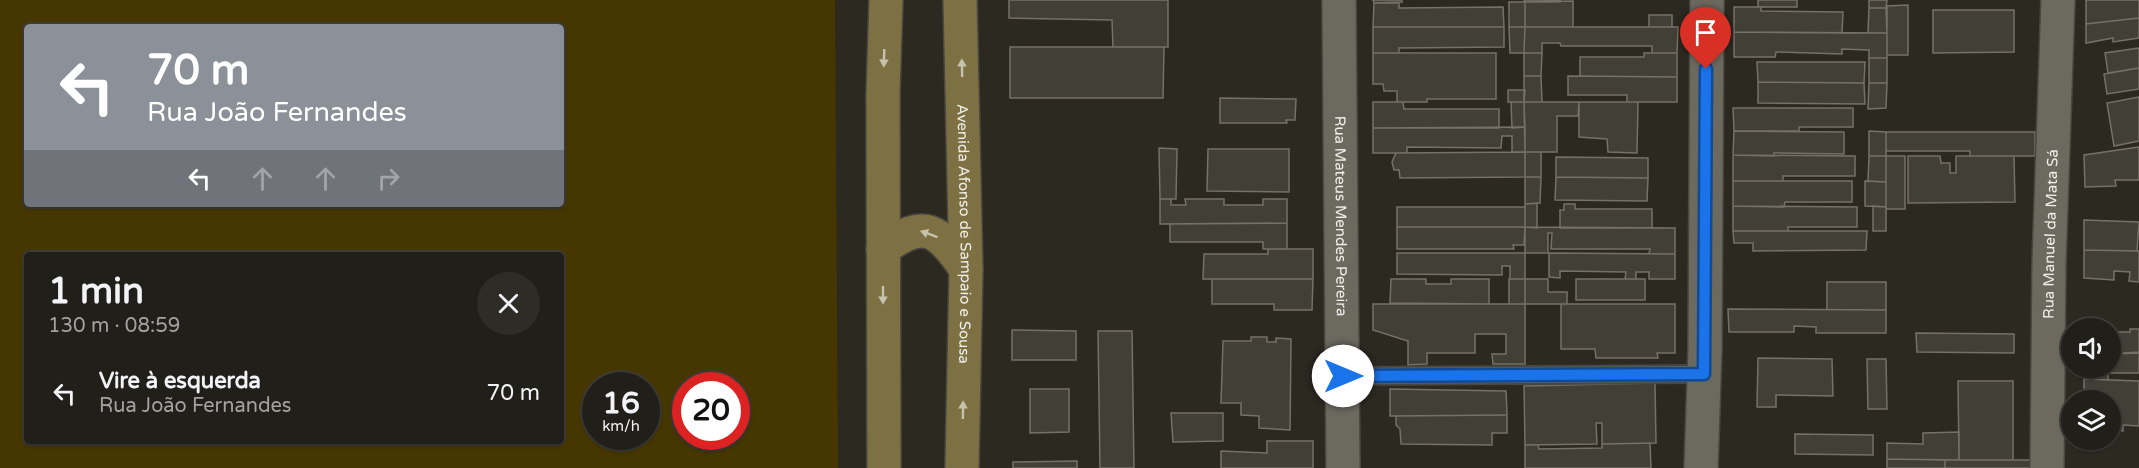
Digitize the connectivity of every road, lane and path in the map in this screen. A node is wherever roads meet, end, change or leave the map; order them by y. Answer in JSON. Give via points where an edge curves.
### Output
{"nodes":[{"id":1,"x":886,"y":0,"type":"edge"},
{"id":2,"x":960,"y":0,"type":"edge"},
{"id":3,"x":1339,"y":0,"type":"edge"},
{"id":4,"x":1707,"y":0,"type":"edge"},
{"id":5,"x":2058,"y":0,"type":"edge"},
{"id":6,"x":883,"y":249,"type":"junction"},
{"id":7,"x":966,"y":269,"type":"junction"},
{"id":8,"x":1704,"y":374,"type":"junction"},
{"id":9,"x":1343,"y":376,"type":"junction"},
{"id":10,"x":884,"y":468,"type":"edge"},
{"id":11,"x":962,"y":468,"type":"edge"},
{"id":12,"x":1343,"y":468,"type":"edge"},
{"id":13,"x":1701,"y":468,"type":"edge"},
{"id":14,"x":2047,"y":468,"type":"edge"}],
"edges":[{"from":1,"to":6,"type":"main road","one_way":true},
{"from":7,"to":2,"type":"main road","name":"Avenida Afonso de Sampaio e Sousa","one_way":true},
{"from":3,"to":9,"type":"street","name":"Rua Mateus Mendes Pereira"},
{"from":4,"to":8,"type":"street"},
{"from":5,"to":14,"type":"street","name":"Rua Manuel da Mata Sá"},
{"from":7,"to":6,"type":"main road","one_way":true,"via":[[941,238],[920,230],[904,234]]},
{"from":6,"to":10,"type":"main road","one_way":true},
{"from":11,"to":7,"type":"main road","name":"Avenida Afonso de Sampaio e Sousa","one_way":true},
{"from":8,"to":9,"type":"lane"},
{"from":8,"to":13,"type":"street"},
{"from":9,"to":12,"type":"street","name":"Rua Mateus Mendes Pereira"}]}
